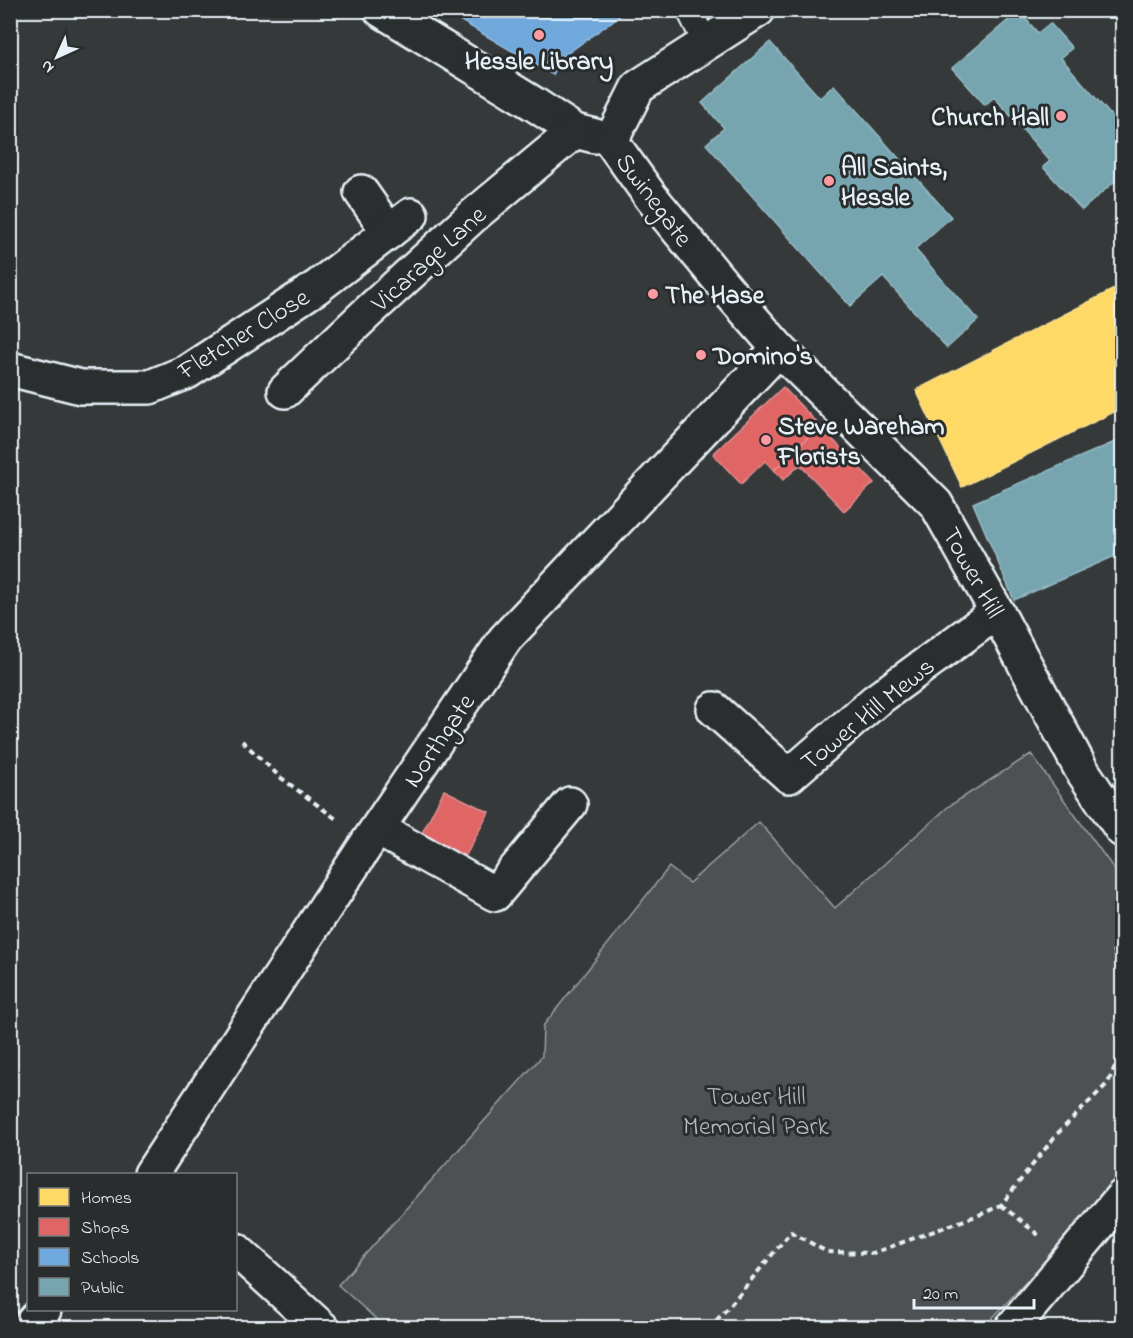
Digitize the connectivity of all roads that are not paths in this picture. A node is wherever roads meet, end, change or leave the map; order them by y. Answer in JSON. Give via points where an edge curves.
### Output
{"nodes":[{"id":1,"x":689,"y":10,"type":"edge"},
{"id":2,"x":758,"y":10,"type":"edge"},
{"id":3,"x":393,"y":14,"type":"edge"},
{"id":4,"x":706,"y":44,"type":"junction"},
{"id":5,"x":575,"y":131,"type":"junction"},
{"id":6,"x":611,"y":141,"type":"junction"},
{"id":7,"x":361,"y":192,"type":"dead end"},
{"id":8,"x":779,"y":350,"type":"junction"},
{"id":9,"x":10,"y":369,"type":"edge"},
{"id":10,"x":285,"y":391,"type":"dead end"},
{"id":11,"x":997,"y":612,"type":"junction"},
{"id":12,"x":714,"y":709,"type":"dead end"},
{"id":13,"x":570,"y":804,"type":"dead end"},
{"id":14,"x":1122,"y":830,"type":"edge"},
{"id":15,"x":373,"y":836,"type":"junction"},
{"id":16,"x":152,"y":1173,"type":"edge"},
{"id":17,"x":1122,"y":1197,"type":"edge"},
{"id":18,"x":237,"y":1251,"type":"edge"},
{"id":19,"x":43,"y":1311,"type":"edge"},
{"id":20,"x":28,"y":1328,"type":"edge"},
{"id":21,"x":322,"y":1328,"type":"edge"},
{"id":22,"x":1012,"y":1328,"type":"edge"}],
"edges":[{"from":1,"to":4,"type":"lane"},
{"from":2,"to":4,"type":"street"},
{"from":3,"to":5,"type":"street","name":"Swinegate"},
{"from":4,"to":6,"type":"street","via":[[638,87]]},
{"from":5,"to":6,"type":"street","name":"Swinegate"},
{"from":5,"to":10,"type":"street","name":"Vicarage Lane","via":[[474,215]]},
{"from":6,"to":8,"type":"street","name":"Swinegate","via":[[651,197]]},
{"from":7,"to":9,"type":"street","name":"Fletcher Close","via":[[400,224],[317,287],[187,372],[150,387],[81,387]]},
{"from":8,"to":11,"type":"street","name":"Tower Hill","via":[[936,504]]},
{"from":8,"to":15,"type":"street","name":"Northgate","via":[[505,639]]},
{"from":11,"to":12,"type":"street","name":"Tower Hill Mews","via":[[875,701],[789,776]]},
{"from":11,"to":14,"type":"street","name":"Tower Hill","via":[[1082,769]]},
{"from":13,"to":15,"type":"street","via":[[495,894]]},
{"from":15,"to":16,"type":"street","name":"Northgate"},
{"from":17,"to":22,"type":"street"},
{"from":18,"to":21,"type":"street"},
{"from":19,"to":20,"type":"street"}]}
